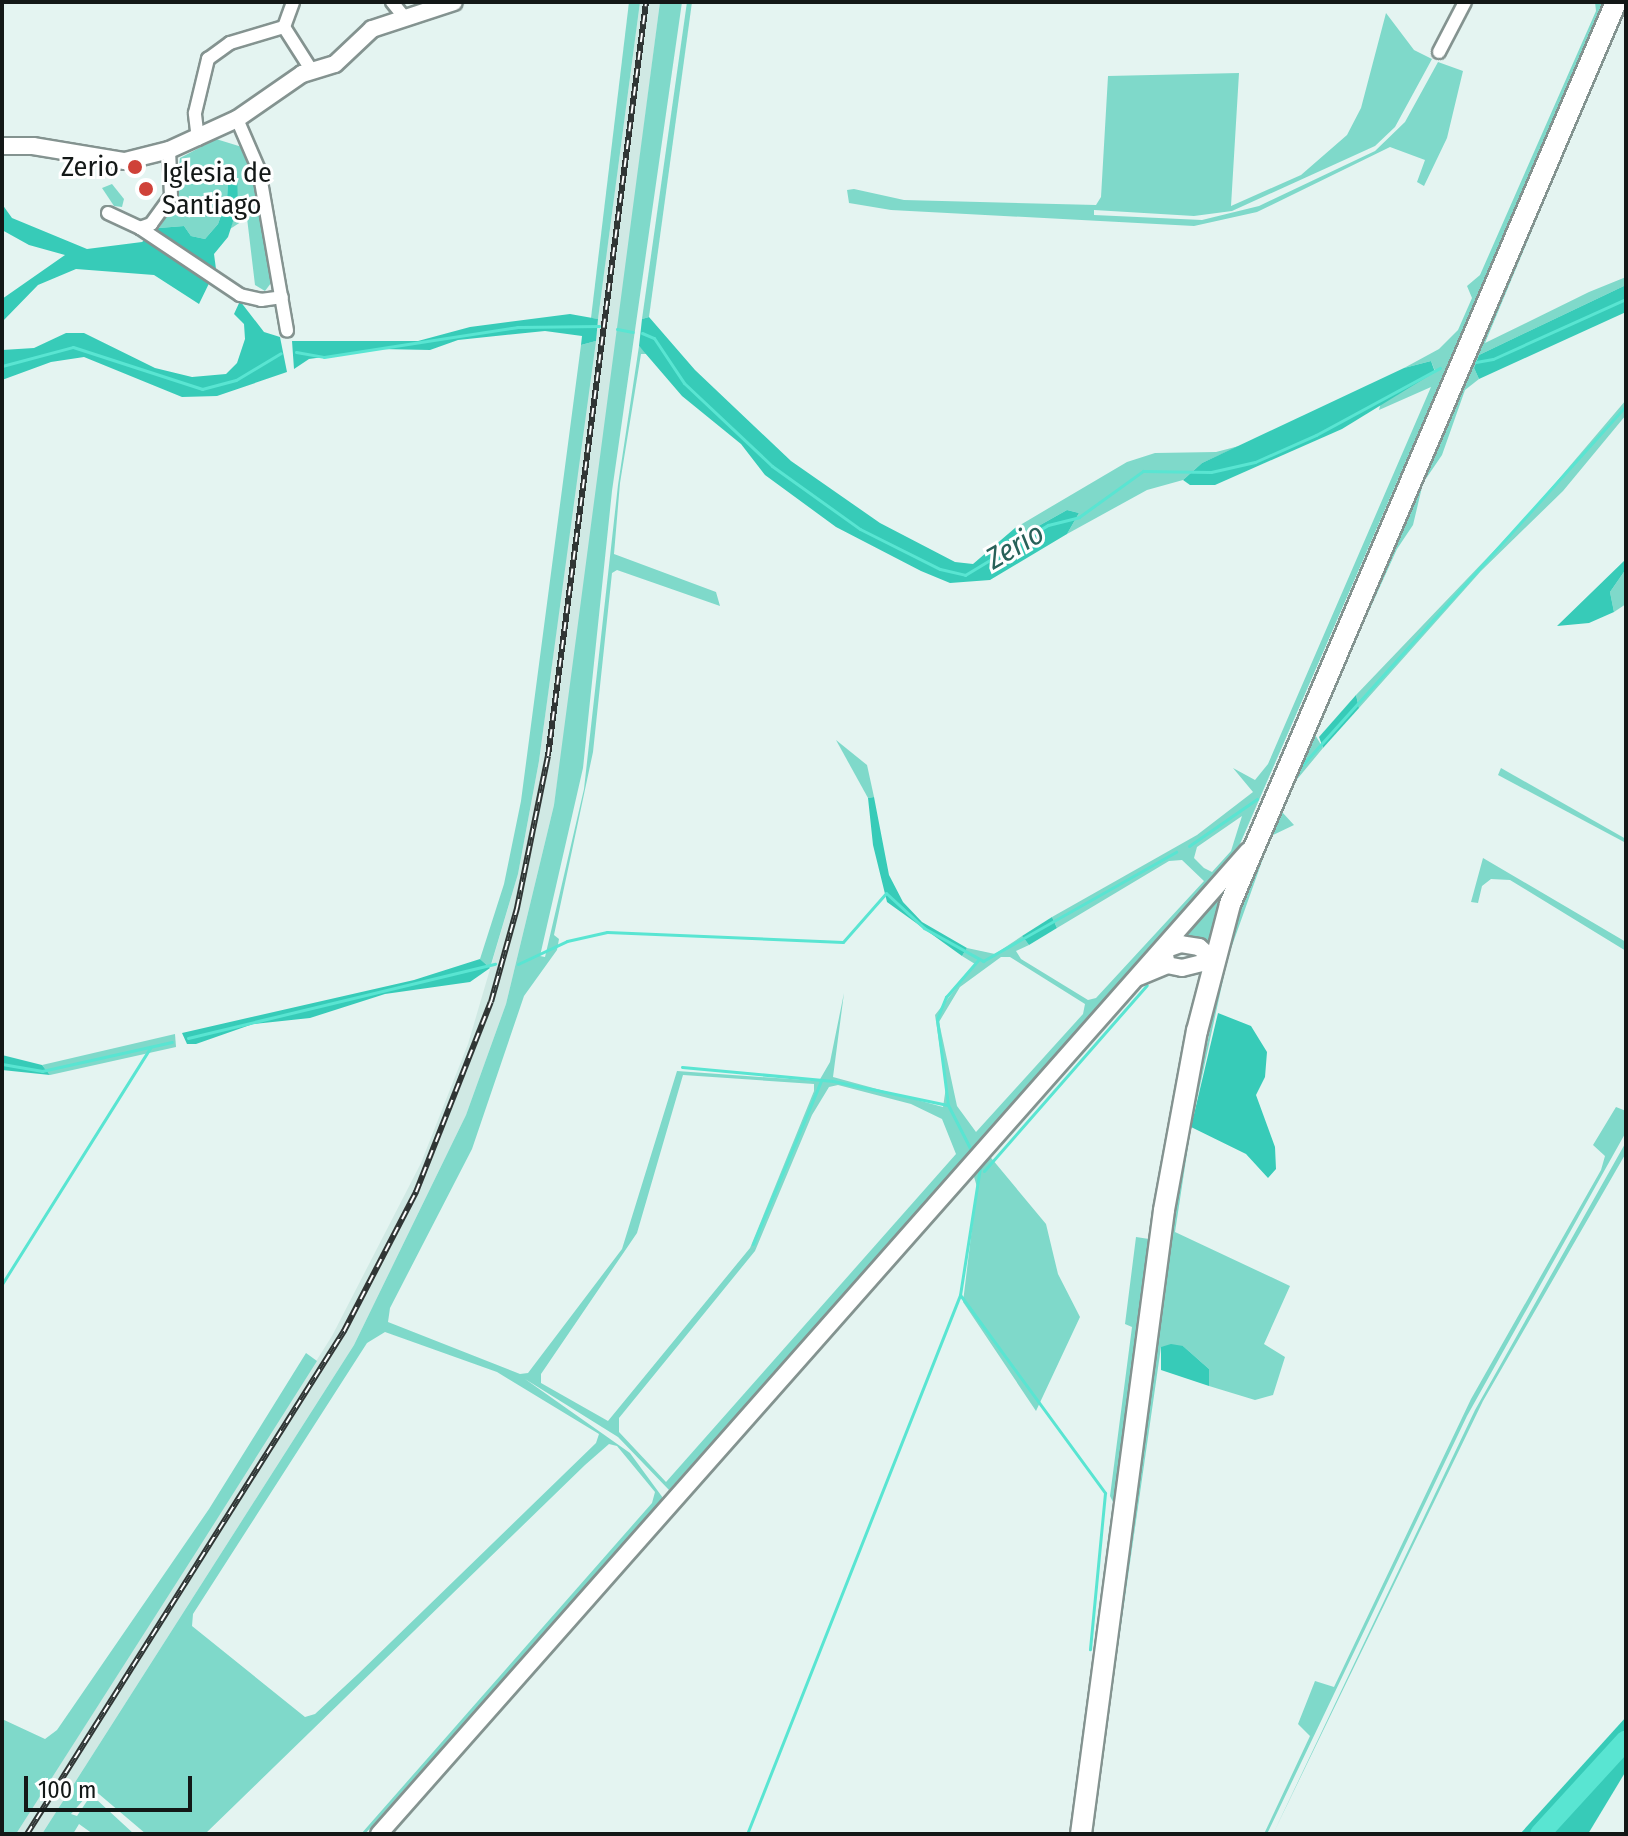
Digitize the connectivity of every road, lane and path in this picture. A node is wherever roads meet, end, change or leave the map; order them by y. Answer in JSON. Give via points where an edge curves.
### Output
{"nodes":[{"id":1,"x":293,"y":2,"type":"edge"},
{"id":2,"x":392,"y":2,"type":"edge"},
{"id":3,"x":454,"y":2,"type":"edge"},
{"id":4,"x":1465,"y":2,"type":"edge"},
{"id":5,"x":1616,"y":2,"type":"edge"},
{"id":6,"x":405,"y":18,"type":"junction"},
{"id":7,"x":284,"y":27,"type":"junction"},
{"id":8,"x":1439,"y":52,"type":"dead end"},
{"id":9,"x":312,"y":71,"type":"junction"},
{"id":10,"x":237,"y":119,"type":"junction"},
{"id":11,"x":198,"y":139,"type":"junction"},
{"id":12,"x":2,"y":146,"type":"edge"},
{"id":13,"x":169,"y":150,"type":"junction"},
{"id":14,"x":108,"y":213,"type":"dead end"},
{"id":15,"x":140,"y":228,"type":"junction"},
{"id":16,"x":282,"y":297,"type":"junction"},
{"id":17,"x":287,"y":331,"type":"dead end"},
{"id":18,"x":1248,"y":851,"type":"junction"},
{"id":19,"x":1168,"y":957,"type":"junction"},
{"id":20,"x":1214,"y":960,"type":"junction"},
{"id":21,"x":1206,"y":993,"type":"junction"},
{"id":22,"x":379,"y":1834,"type":"edge"},
{"id":23,"x":1081,"y":1834,"type":"edge"}],
"edges":[{"from":1,"to":7,"type":"street"},
{"from":2,"to":6,"type":"street"},
{"from":3,"to":6,"type":"street"},
{"from":4,"to":8,"type":"street"},
{"from":5,"to":18,"type":"main road"},
{"from":6,"to":9,"type":"street","via":[[372,29],[335,64]]},
{"from":7,"to":9,"type":"street"},
{"from":7,"to":11,"type":"street","via":[[230,43],[208,59],[195,113]]},
{"from":9,"to":10,"type":"street","via":[[285,83]]},
{"from":10,"to":11,"type":"street"},
{"from":10,"to":16,"type":"street","via":[[259,170]]},
{"from":11,"to":13,"type":"street"},
{"from":12,"to":13,"type":"street","via":[[125,161]]},
{"from":13,"to":15,"type":"street","via":[[171,196],[151,224]]},
{"from":14,"to":15,"type":"street"},
{"from":15,"to":16,"type":"street","via":[[240,295]]},
{"from":16,"to":17,"type":"street"},
{"from":18,"to":19,"type":"street"},
{"from":18,"to":20,"type":"main road"},
{"from":19,"to":20,"type":"street"},
{"from":19,"to":20,"type":"street","via":[[1181,944],[1199,947]]},
{"from":19,"to":21,"type":"street"},
{"from":19,"to":22,"type":"street","via":[[1128,985]]},
{"from":20,"to":21,"type":"main road"},
{"from":21,"to":23,"type":"main road","via":[[1164,1210]]}]}
